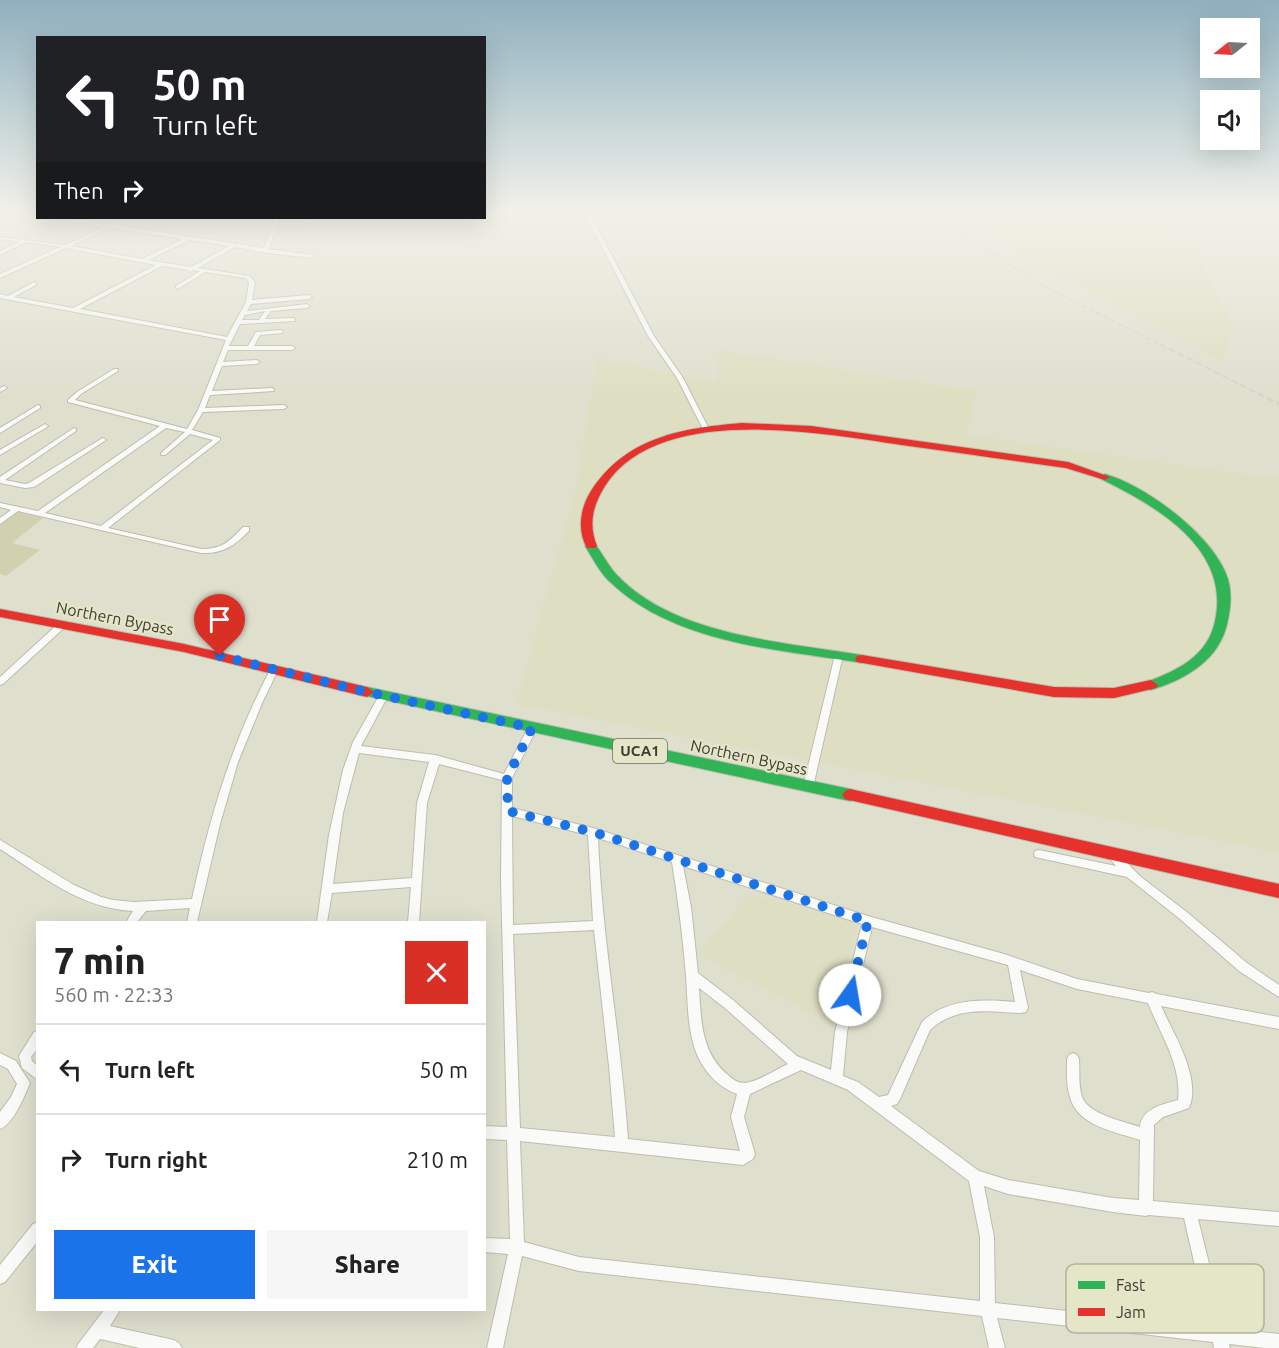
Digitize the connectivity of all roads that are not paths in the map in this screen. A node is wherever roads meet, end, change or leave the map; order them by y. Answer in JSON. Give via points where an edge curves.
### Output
{"nodes":[{"id":1,"x":144,"y":273,"type":"edge"},
{"id":2,"x":201,"y":273,"type":"edge"},
{"id":3,"x":209,"y":273,"type":"edge"},
{"id":4,"x":618,"y":273,"type":"edge"},
{"id":5,"x":34,"y":284,"type":"dead end"},
{"id":6,"x":178,"y":287,"type":"dead end"},
{"id":7,"x":0,"y":296,"type":"edge"},
{"id":8,"x":8,"y":297,"type":"junction"},
{"id":9,"x":309,"y":297,"type":"dead end"},
{"id":10,"x":0,"y":301,"type":"edge"},
{"id":11,"x":249,"y":302,"type":"junction"},
{"id":12,"x":307,"y":306,"type":"dead end"},
{"id":13,"x":268,"y":309,"type":"junction"},
{"id":14,"x":74,"y":310,"type":"junction"},
{"id":15,"x":244,"y":313,"type":"junction"},
{"id":16,"x":293,"y":320,"type":"dead end"},
{"id":17,"x":261,"y":321,"type":"junction"},
{"id":18,"x":240,"y":322,"type":"junction"},
{"id":19,"x":281,"y":332,"type":"dead end"},
{"id":20,"x":229,"y":339,"type":"junction"},
{"id":21,"x":226,"y":348,"type":"junction"},
{"id":22,"x":250,"y":348,"type":"junction"},
{"id":23,"x":292,"y":348,"type":"dead end"},
{"id":24,"x":257,"y":362,"type":"dead end"},
{"id":25,"x":219,"y":364,"type":"junction"},
{"id":26,"x":116,"y":370,"type":"dead end"},
{"id":27,"x":272,"y":390,"type":"dead end"},
{"id":28,"x":207,"y":393,"type":"junction"},
{"id":29,"x":284,"y":406,"type":"dead end"},
{"id":30,"x":38,"y":407,"type":"dead end"},
{"id":31,"x":201,"y":410,"type":"junction"},
{"id":32,"x":45,"y":426,"type":"dead end"},
{"id":33,"x":164,"y":426,"type":"junction"},
{"id":34,"x":706,"y":429,"type":"junction"},
{"id":35,"x":74,"y":430,"type":"dead end"},
{"id":36,"x":0,"y":431,"type":"edge"},
{"id":37,"x":189,"y":431,"type":"junction"},
{"id":38,"x":102,"y":440,"type":"dead end"},
{"id":39,"x":0,"y":453,"type":"edge"},
{"id":40,"x":163,"y":454,"type":"dead end"},
{"id":41,"x":0,"y":480,"type":"edge"},
{"id":42,"x":0,"y":505,"type":"edge"},
{"id":43,"x":17,"y":509,"type":"junction"},
{"id":44,"x":39,"y":514,"type":"junction"},
{"id":45,"x":0,"y":522,"type":"edge"},
{"id":46,"x":103,"y":528,"type":"junction"},
{"id":47,"x":246,"y":529,"type":"dead end"},
{"id":48,"x":0,"y":612,"type":"edge"},
{"id":49,"x":62,"y":625,"type":"junction"},
{"id":50,"x":839,"y":655,"type":"junction"},
{"id":51,"x":274,"y":670,"type":"junction"},
{"id":52,"x":0,"y":682,"type":"edge"},
{"id":53,"x":383,"y":696,"type":"junction"},
{"id":54,"x":532,"y":728,"type":"junction"},
{"id":55,"x":356,"y":749,"type":"junction"},
{"id":56,"x":435,"y":759,"type":"junction"},
{"id":57,"x":507,"y":778,"type":"junction"},
{"id":58,"x":808,"y":787,"type":"junction"},
{"id":59,"x":508,"y":811,"type":"junction"},
{"id":60,"x":593,"y":832,"type":"junction"},
{"id":61,"x":0,"y":844,"type":"edge"},
{"id":62,"x":1109,"y":852,"type":"junction"},
{"id":63,"x":1039,"y":854,"type":"dead end"},
{"id":64,"x":676,"y":860,"type":"junction"},
{"id":65,"x":1130,"y":874,"type":"junction"},
{"id":66,"x":415,"y":882,"type":"junction"},
{"id":67,"x":327,"y":889,"type":"junction"},
{"id":68,"x":1279,"y":891,"type":"edge"},
{"id":69,"x":196,"y":903,"type":"junction"},
{"id":70,"x":144,"y":906,"type":"junction"},
{"id":71,"x":132,"y":921,"type":"edge"},
{"id":72,"x":192,"y":921,"type":"edge"},
{"id":73,"x":322,"y":921,"type":"edge"},
{"id":74,"x":414,"y":921,"type":"edge"},
{"id":75,"x":868,"y":921,"type":"junction"},
{"id":76,"x":599,"y":926,"type":"junction"},
{"id":77,"x":507,"y":930,"type":"junction"},
{"id":78,"x":1013,"y":963,"type":"junction"},
{"id":79,"x":692,"y":976,"type":"junction"},
{"id":80,"x":1279,"y":992,"type":"edge"},
{"id":81,"x":1152,"y":997,"type":"junction"},
{"id":82,"x":1279,"y":1023,"type":"edge"},
{"id":83,"x":36,"y":1039,"type":"edge"},
{"id":84,"x":0,"y":1059,"type":"edge"},
{"id":85,"x":1073,"y":1059,"type":"dead end"},
{"id":86,"x":800,"y":1064,"type":"junction"},
{"id":87,"x":36,"y":1072,"type":"edge"},
{"id":88,"x":837,"y":1077,"type":"junction"},
{"id":89,"x":745,"y":1090,"type":"junction"},
{"id":90,"x":877,"y":1104,"type":"junction"},
{"id":91,"x":0,"y":1123,"type":"edge"},
{"id":92,"x":486,"y":1132,"type":"edge"},
{"id":93,"x":514,"y":1133,"type":"junction"},
{"id":94,"x":1146,"y":1136,"type":"junction"},
{"id":95,"x":622,"y":1144,"type":"junction"},
{"id":96,"x":975,"y":1177,"type":"junction"},
{"id":97,"x":1146,"y":1209,"type":"junction"},
{"id":98,"x":1190,"y":1213,"type":"junction"},
{"id":99,"x":1279,"y":1220,"type":"edge"},
{"id":100,"x":36,"y":1232,"type":"edge"},
{"id":101,"x":486,"y":1245,"type":"edge"},
{"id":102,"x":517,"y":1247,"type":"junction"},
{"id":103,"x":1202,"y":1264,"type":"edge"},
{"id":104,"x":0,"y":1277,"type":"edge"},
{"id":105,"x":988,"y":1310,"type":"junction"},
{"id":106,"x":112,"y":1311,"type":"edge"},
{"id":107,"x":1066,"y":1321,"type":"edge"},
{"id":108,"x":97,"y":1331,"type":"junction"},
{"id":109,"x":1155,"y":1333,"type":"edge"},
{"id":110,"x":1220,"y":1342,"type":"edge"},
{"id":111,"x":1279,"y":1342,"type":"edge"},
{"id":112,"x":84,"y":1348,"type":"edge"},
{"id":113,"x":174,"y":1348,"type":"edge"},
{"id":114,"x":495,"y":1348,"type":"edge"},
{"id":115,"x":997,"y":1348,"type":"edge"}],
"edges":[{"from":1,"to":14,"type":"street"},
{"from":2,"to":6,"type":"street"},
{"from":3,"to":11,"type":"street","via":[[251,279]]},
{"from":4,"to":34,"type":"street"},
{"from":5,"to":8,"type":"street"},
{"from":7,"to":8,"type":"street"},
{"from":8,"to":10,"type":"street"},
{"from":8,"to":14,"type":"street"},
{"from":9,"to":11,"type":"street"},
{"from":11,"to":15,"type":"street"},
{"from":12,"to":13,"type":"street"},
{"from":13,"to":15,"type":"street"},
{"from":13,"to":17,"type":"street"},
{"from":14,"to":20,"type":"street"},
{"from":15,"to":18,"type":"street"},
{"from":16,"to":17,"type":"street"},
{"from":17,"to":18,"type":"street"},
{"from":18,"to":20,"type":"street"},
{"from":19,"to":22,"type":"street","via":[[258,333]]},
{"from":20,"to":21,"type":"street"},
{"from":21,"to":22,"type":"street"},
{"from":21,"to":25,"type":"street"},
{"from":22,"to":23,"type":"street"},
{"from":24,"to":25,"type":"street"},
{"from":25,"to":28,"type":"street"},
{"from":26,"to":33,"type":"street","via":[[70,401]]},
{"from":27,"to":28,"type":"street"},
{"from":28,"to":31,"type":"street"},
{"from":29,"to":31,"type":"street"},
{"from":30,"to":36,"type":"street"},
{"from":31,"to":37,"type":"street"},
{"from":32,"to":39,"type":"street"},
{"from":33,"to":37,"type":"street"},
{"from":33,"to":44,"type":"street"},
{"from":34,"to":50,"type":"street","via":[[646,447],[625,459],[601,481],[589,501],[585,518],[586,535],[595,557],[630,596],[677,620],[716,632]]},
{"from":34,"to":50,"type":"street","via":[[791,427],[1094,471],[1149,498],[1179,520],[1214,562],[1224,588],[1226,614],[1213,648],[1180,673],[1116,693],[1082,695],[1034,690]]},
{"from":35,"to":41,"type":"street"},
{"from":37,"to":40,"type":"street"},
{"from":37,"to":46,"type":"street","via":[[218,440]]},
{"from":38,"to":41,"type":"street","via":[[31,485]]},
{"from":42,"to":43,"type":"street"},
{"from":43,"to":44,"type":"street"},
{"from":43,"to":45,"type":"street"},
{"from":44,"to":46,"type":"street"},
{"from":46,"to":47,"type":"street","via":[[213,552],[229,547]]},
{"from":48,"to":49,"type":"street","name":"Northern Bypass","number":"UCA1"},
{"from":49,"to":51,"type":"street","name":"Northern Bypass","number":"UCA1"},
{"from":49,"to":52,"type":"street"},
{"from":50,"to":58,"type":"street"},
{"from":51,"to":53,"type":"street","name":"Northern Bypass","number":"UCA1"},
{"from":51,"to":69,"type":"street","via":[[258,697],[232,760]]},
{"from":53,"to":54,"type":"street","name":"Northern Bypass","number":"UCA1"},
{"from":53,"to":55,"type":"street"},
{"from":54,"to":57,"type":"street"},
{"from":54,"to":58,"type":"street","name":"Northern Bypass","number":"UCA1"},
{"from":55,"to":56,"type":"street"},
{"from":55,"to":67,"type":"street","via":[[337,819]]},
{"from":56,"to":57,"type":"street"},
{"from":56,"to":66,"type":"street","via":[[422,803]]},
{"from":57,"to":59,"type":"street"},
{"from":58,"to":62,"type":"street","name":"Northern Bypass","number":"UCA1"},
{"from":59,"to":60,"type":"street"},
{"from":59,"to":77,"type":"street"},
{"from":60,"to":64,"type":"street"},
{"from":60,"to":76,"type":"street"},
{"from":61,"to":70,"type":"street","via":[[71,888],[102,902]]},
{"from":62,"to":65,"type":"street"},
{"from":62,"to":68,"type":"street","name":"Northern Bypass","number":"UCA1"},
{"from":63,"to":65,"type":"street"},
{"from":64,"to":75,"type":"street"},
{"from":64,"to":79,"type":"street"},
{"from":65,"to":80,"type":"street"},
{"from":66,"to":67,"type":"street"},
{"from":66,"to":74,"type":"street"},
{"from":67,"to":73,"type":"street"},
{"from":69,"to":70,"type":"street"},
{"from":69,"to":72,"type":"street"},
{"from":70,"to":71,"type":"street"},
{"from":75,"to":78,"type":"street"},
{"from":75,"to":88,"type":"street","via":[[841,1032]]},
{"from":76,"to":77,"type":"street"},
{"from":76,"to":95,"type":"street"},
{"from":77,"to":93,"type":"street"},
{"from":78,"to":81,"type":"street","via":[[1077,984]]},
{"from":78,"to":90,"type":"street","via":[[1022,1008],[972,1007],[932,1020],[895,1095]]},
{"from":79,"to":86,"type":"street"},
{"from":79,"to":89,"type":"street","via":[[702,1057],[729,1085]]},
{"from":81,"to":82,"type":"street"},
{"from":81,"to":94,"type":"street","via":[[1179,1063],[1185,1101],[1150,1117]]},
{"from":83,"to":87,"type":"street","via":[[25,1056],[26,1064]]},
{"from":84,"to":91,"type":"street","via":[[12,1065],[24,1083]]},
{"from":85,"to":94,"type":"street","via":[[1077,1103],[1081,1109]]},
{"from":86,"to":88,"type":"street"},
{"from":86,"to":89,"type":"street"},
{"from":88,"to":90,"type":"street"},
{"from":89,"to":95,"type":"street","via":[[736,1119],[746,1157]]},
{"from":90,"to":96,"type":"street"},
{"from":92,"to":93,"type":"street"},
{"from":93,"to":95,"type":"street"},
{"from":93,"to":102,"type":"street"},
{"from":94,"to":97,"type":"street"},
{"from":96,"to":97,"type":"street","via":[[1047,1195]]},
{"from":96,"to":105,"type":"street","via":[[987,1237]]},
{"from":97,"to":98,"type":"street"},
{"from":98,"to":99,"type":"street"},
{"from":98,"to":103,"type":"street"},
{"from":100,"to":104,"type":"street"},
{"from":101,"to":102,"type":"street"},
{"from":102,"to":105,"type":"street","via":[[579,1264]]},
{"from":102,"to":114,"type":"street"},
{"from":105,"to":107,"type":"street"},
{"from":105,"to":115,"type":"street"},
{"from":106,"to":108,"type":"street"},
{"from":108,"to":112,"type":"street"},
{"from":108,"to":113,"type":"street"},
{"from":109,"to":110,"type":"street"},
{"from":110,"to":111,"type":"street"}]}
